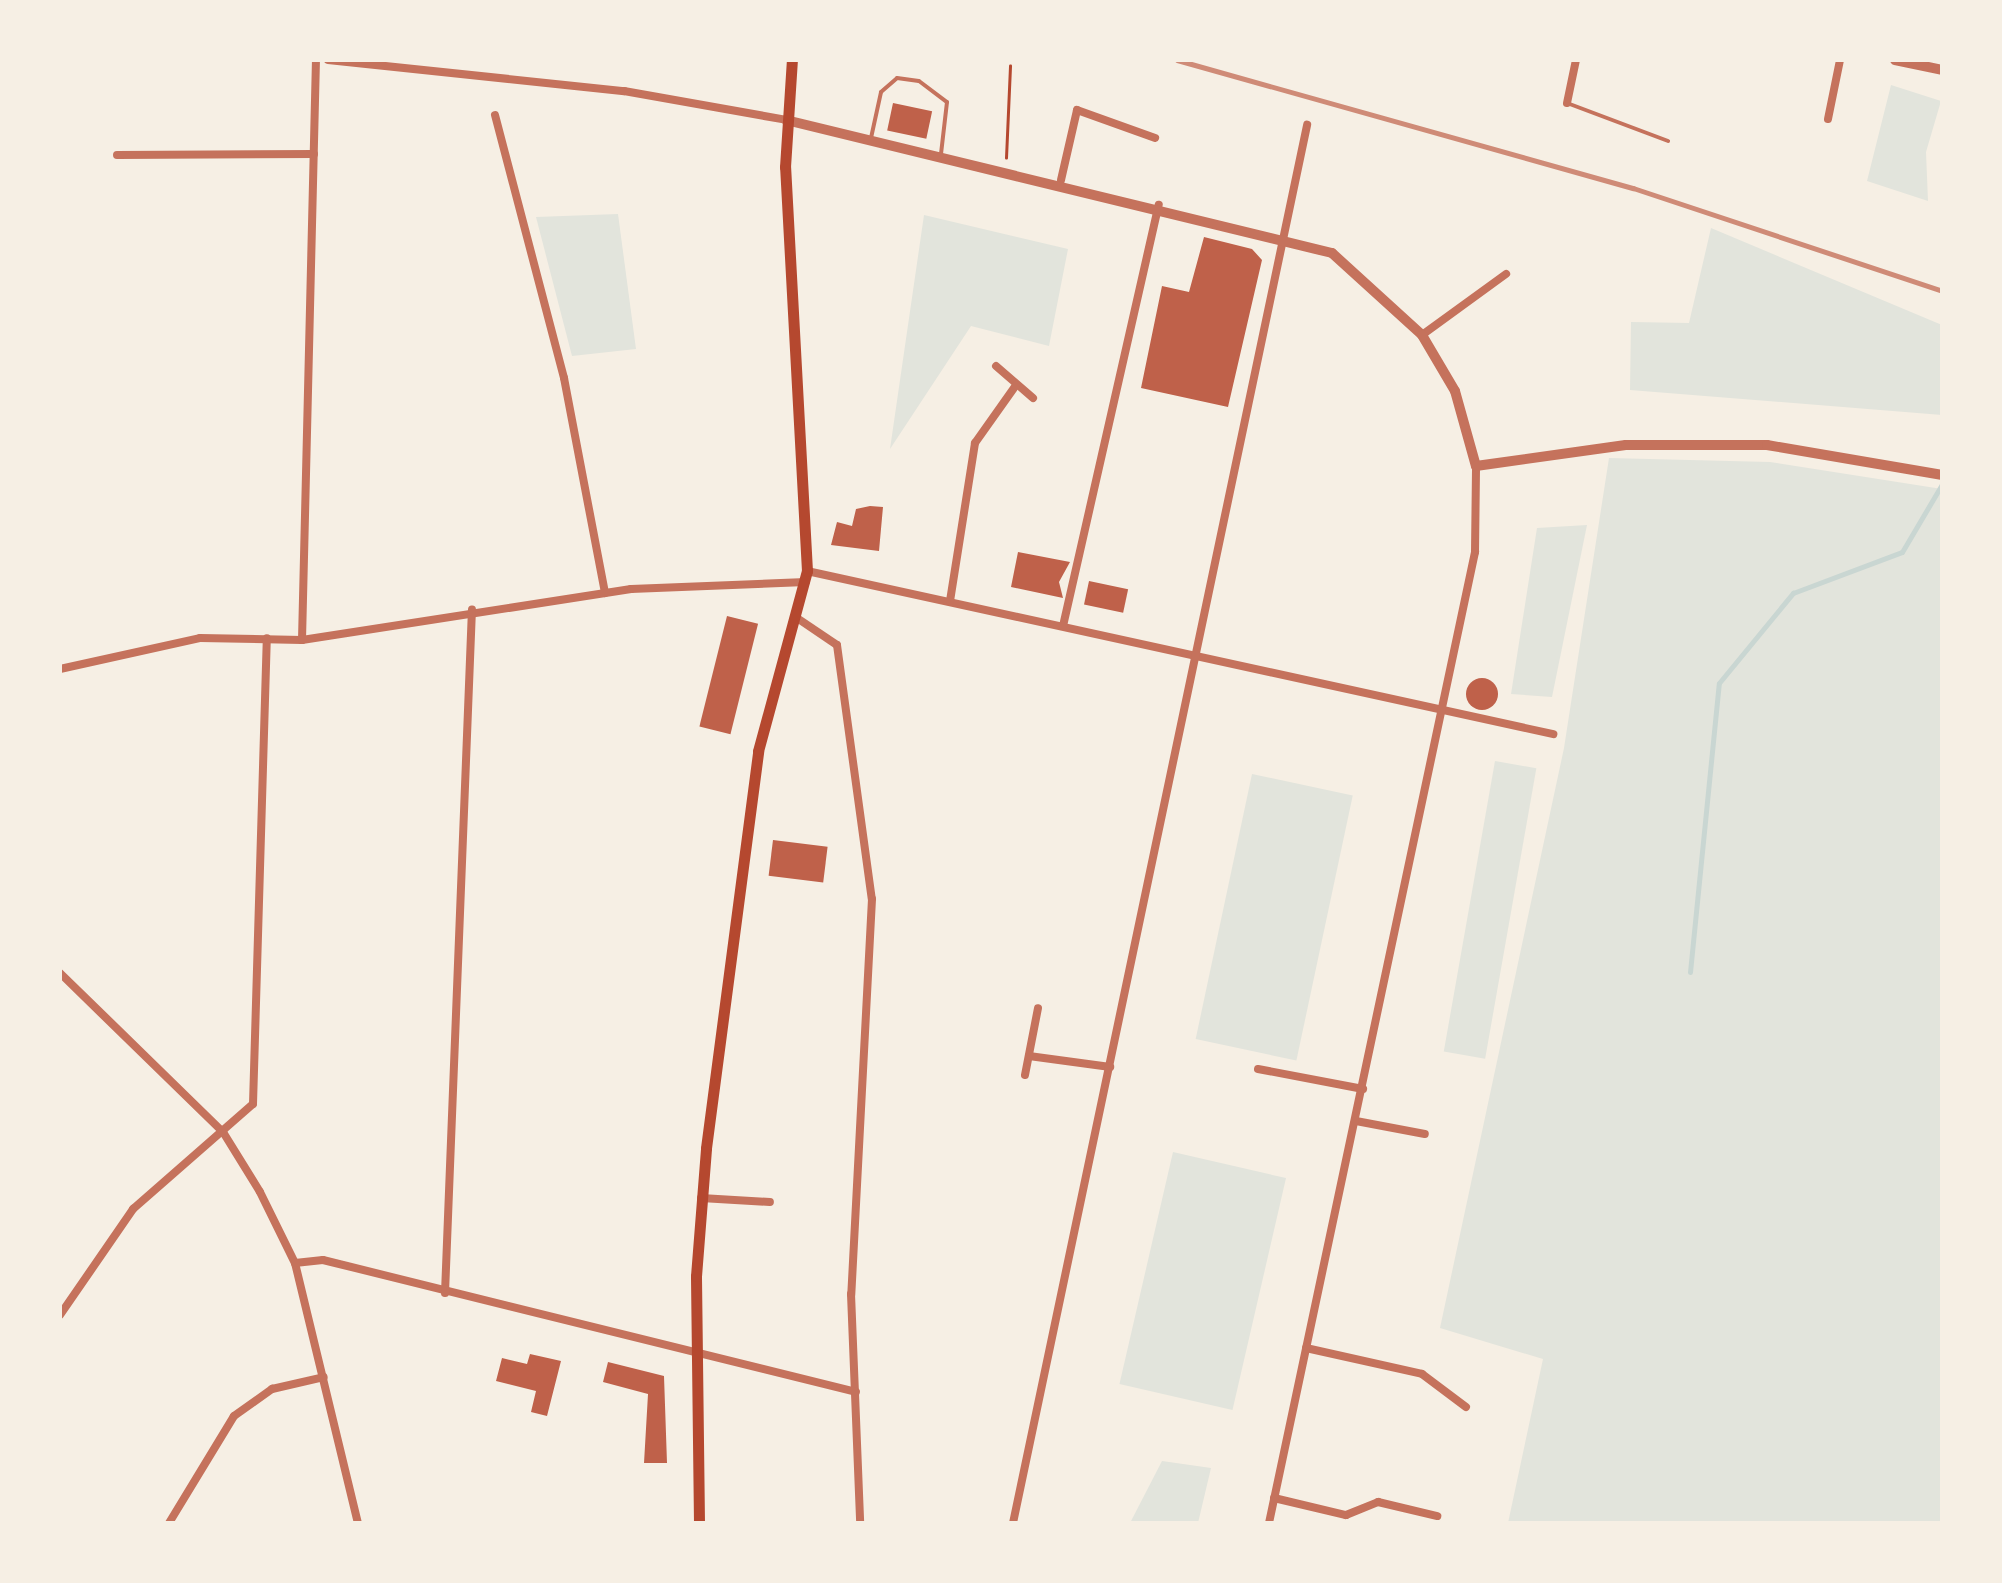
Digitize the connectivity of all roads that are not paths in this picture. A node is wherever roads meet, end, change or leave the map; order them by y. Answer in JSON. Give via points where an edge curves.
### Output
{"nodes":[{"id":1,"x":316,"y":60,"type":"edge"},
{"id":2,"x":328,"y":60,"type":"edge"},
{"id":3,"x":792,"y":60,"type":"edge"},
{"id":4,"x":1576,"y":60,"type":"edge"},
{"id":5,"x":1840,"y":60,"type":"edge"},
{"id":6,"x":1894,"y":60,"type":"edge"},
{"id":7,"x":1942,"y":70,"type":"edge"},
{"id":8,"x":1566,"y":103,"type":"joint"},
{"id":9,"x":495,"y":115,"type":"dead end"},
{"id":10,"x":1828,"y":118,"type":"dead end"},
{"id":11,"x":786,"y":120,"type":"junction"},
{"id":12,"x":1307,"y":125,"type":"dead end"},
{"id":13,"x":871,"y":138,"type":"junction"},
{"id":14,"x":1155,"y":138,"type":"dead end"},
{"id":15,"x":1668,"y":140,"type":"dead end"},
{"id":16,"x":314,"y":154,"type":"junction"},
{"id":17,"x":117,"y":155,"type":"dead end"},
{"id":18,"x":940,"y":157,"type":"junction"},
{"id":19,"x":1061,"y":180,"type":"junction"},
{"id":20,"x":1159,"y":206,"type":"junction"},
{"id":21,"x":1288,"y":243,"type":"junction"},
{"id":22,"x":1506,"y":274,"type":"dead end"},
{"id":23,"x":1422,"y":336,"type":"junction"},
{"id":24,"x":996,"y":366,"type":"dead end"},
{"id":25,"x":1016,"y":384,"type":"junction"},
{"id":26,"x":1033,"y":398,"type":"dead end"},
{"id":27,"x":1476,"y":466,"type":"junction"},
{"id":28,"x":1942,"y":476,"type":"edge"},
{"id":29,"x":807,"y":576,"type":"junction"},
{"id":30,"x":605,"y":593,"type":"junction"},
{"id":31,"x":950,"y":600,"type":"junction"},
{"id":32,"x":472,"y":610,"type":"junction"},
{"id":33,"x":798,"y":618,"type":"junction"},
{"id":34,"x":1063,"y":626,"type":"junction"},
{"id":35,"x":268,"y":638,"type":"junction"},
{"id":36,"x":302,"y":640,"type":"junction"},
{"id":37,"x":1202,"y":651,"type":"junction"},
{"id":38,"x":60,"y":669,"type":"edge"},
{"id":39,"x":1442,"y":710,"type":"junction"},
{"id":40,"x":1553,"y":734,"type":"dead end"},
{"id":41,"x":60,"y":973,"type":"edge"},
{"id":42,"x":1038,"y":1008,"type":"dead end"},
{"id":43,"x":1028,"y":1056,"type":"junction"},
{"id":44,"x":1110,"y":1067,"type":"junction"},
{"id":45,"x":1258,"y":1070,"type":"dead end"},
{"id":46,"x":1025,"y":1075,"type":"dead end"},
{"id":47,"x":1363,"y":1089,"type":"junction"},
{"id":48,"x":1356,"y":1121,"type":"junction"},
{"id":49,"x":222,"y":1132,"type":"junction"},
{"id":50,"x":1426,"y":1134,"type":"dead end"},
{"id":51,"x":701,"y":1198,"type":"junction"},
{"id":52,"x":770,"y":1202,"type":"dead end"},
{"id":53,"x":294,"y":1263,"type":"junction"},
{"id":54,"x":445,"y":1293,"type":"junction"},
{"id":55,"x":60,"y":1315,"type":"edge"},
{"id":56,"x":1306,"y":1348,"type":"junction"},
{"id":57,"x":696,"y":1354,"type":"junction"},
{"id":58,"x":324,"y":1377,"type":"junction"},
{"id":59,"x":856,"y":1392,"type":"junction"},
{"id":60,"x":1466,"y":1408,"type":"dead end"},
{"id":61,"x":1274,"y":1498,"type":"junction"},
{"id":62,"x":1436,"y":1516,"type":"dead end"},
{"id":63,"x":169,"y":1523,"type":"edge"},
{"id":64,"x":358,"y":1523,"type":"edge"},
{"id":65,"x":699,"y":1523,"type":"edge"},
{"id":66,"x":860,"y":1523,"type":"edge"},
{"id":67,"x":1013,"y":1523,"type":"edge"},
{"id":68,"x":1269,"y":1523,"type":"edge"}],
"edges":[{"from":1,"to":16,"type":"street"},
{"from":2,"to":11,"type":"street","via":[[624,91]]},
{"from":3,"to":11,"type":"main road"},
{"from":4,"to":8,"type":"street"},
{"from":5,"to":10,"type":"street"},
{"from":6,"to":7,"type":"street"},
{"from":8,"to":15,"type":"lane"},
{"from":9,"to":30,"type":"street","via":[[564,378]]},
{"from":11,"to":13,"type":"street"},
{"from":11,"to":29,"type":"main road"},
{"from":12,"to":21,"type":"street"},
{"from":13,"to":18,"type":"street"},
{"from":13,"to":18,"type":"lane","via":[[881,92],[897,78],[919,82],[947,102]]},
{"from":14,"to":19,"type":"street","via":[[1076,110]]},
{"from":16,"to":17,"type":"street"},
{"from":16,"to":36,"type":"street"},
{"from":18,"to":19,"type":"street"},
{"from":19,"to":20,"type":"street"},
{"from":20,"to":21,"type":"street"},
{"from":20,"to":34,"type":"street"},
{"from":21,"to":23,"type":"street","via":[[1332,253]]},
{"from":21,"to":37,"type":"street"},
{"from":22,"to":23,"type":"street"},
{"from":23,"to":27,"type":"street","via":[[1455,391]]},
{"from":24,"to":25,"type":"street"},
{"from":25,"to":26,"type":"street"},
{"from":25,"to":31,"type":"street","via":[[975,443]]},
{"from":27,"to":28,"type":"street","via":[[1626,445],[1767,444]]},
{"from":27,"to":39,"type":"street","via":[[1475,552]]},
{"from":29,"to":30,"type":"street"},
{"from":29,"to":31,"type":"street"},
{"from":29,"to":33,"type":"main road"},
{"from":30,"to":32,"type":"street"},
{"from":31,"to":34,"type":"street"},
{"from":32,"to":36,"type":"street"},
{"from":32,"to":54,"type":"street"},
{"from":33,"to":51,"type":"main road","via":[[758,751]]},
{"from":33,"to":59,"type":"street","via":[[837,645],[872,899],[856,1088]]},
{"from":34,"to":37,"type":"street"},
{"from":35,"to":36,"type":"street"},
{"from":35,"to":38,"type":"street","via":[[200,638]]},
{"from":35,"to":49,"type":"street","via":[[253,1104]]},
{"from":37,"to":39,"type":"street"},
{"from":37,"to":44,"type":"street"},
{"from":39,"to":40,"type":"street"},
{"from":39,"to":47,"type":"street"},
{"from":41,"to":49,"type":"street"},
{"from":42,"to":43,"type":"street"},
{"from":43,"to":44,"type":"street"},
{"from":43,"to":46,"type":"street"},
{"from":44,"to":67,"type":"street"},
{"from":45,"to":47,"type":"street"},
{"from":47,"to":48,"type":"street"},
{"from":48,"to":50,"type":"street"},
{"from":48,"to":56,"type":"street"},
{"from":49,"to":53,"type":"street"},
{"from":49,"to":55,"type":"street","via":[[134,1210]]},
{"from":51,"to":52,"type":"street"},
{"from":51,"to":57,"type":"main road"},
{"from":53,"to":54,"type":"street","via":[[323,1260]]},
{"from":53,"to":58,"type":"street"},
{"from":54,"to":57,"type":"street"},
{"from":56,"to":60,"type":"street","via":[[1422,1374]]},
{"from":56,"to":61,"type":"street"},
{"from":57,"to":59,"type":"street"},
{"from":57,"to":65,"type":"main road"},
{"from":58,"to":63,"type":"street","via":[[272,1389],[234,1416]]},
{"from":58,"to":64,"type":"street"},
{"from":59,"to":66,"type":"street"},
{"from":61,"to":62,"type":"street","via":[[1346,1514],[1378,1502]]},
{"from":61,"to":68,"type":"street"}]}
